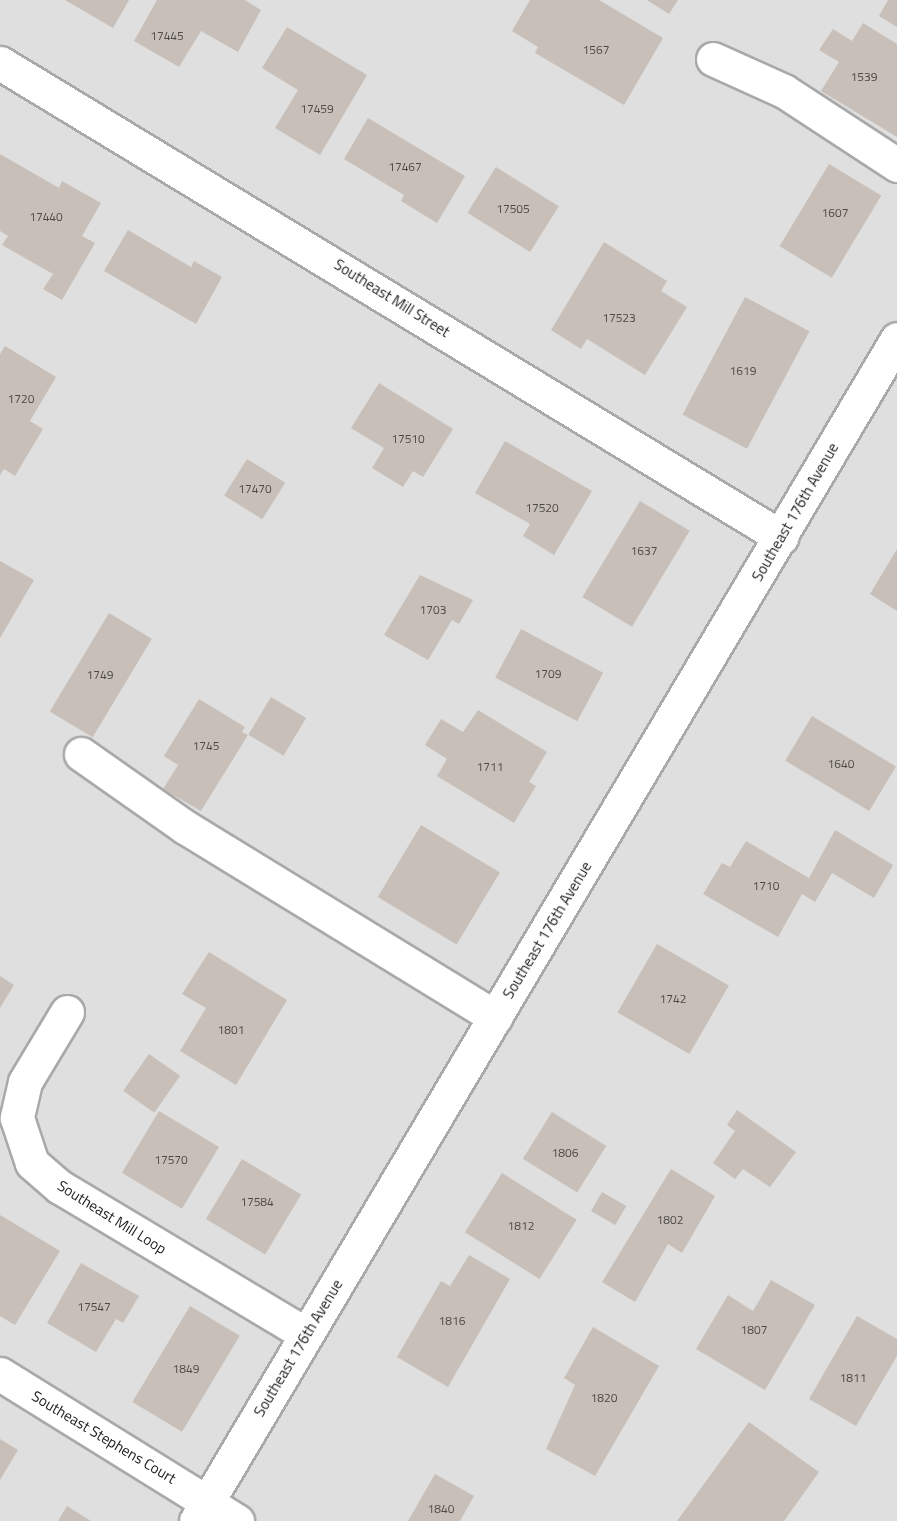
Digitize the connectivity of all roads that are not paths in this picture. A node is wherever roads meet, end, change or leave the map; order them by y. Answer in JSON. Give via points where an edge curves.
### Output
{"nodes":[{"id":1,"x":713,"y":59,"type":"dead end"},
{"id":2,"x":0,"y":63,"type":"edge"},
{"id":3,"x":897,"y":165,"type":"edge"},
{"id":4,"x":897,"y":339,"type":"edge"},
{"id":5,"x":781,"y":537,"type":"junction"},
{"id":6,"x":81,"y":754,"type":"dead end"},
{"id":7,"x":67,"y":1012,"type":"dead end"},
{"id":8,"x":495,"y":1017,"type":"junction"},
{"id":9,"x":306,"y":1334,"type":"junction"},
{"id":10,"x":0,"y":1374,"type":"edge"},
{"id":11,"x":202,"y":1510,"type":"edge"},
{"id":12,"x":237,"y":1521,"type":"edge"}],
"edges":[{"from":1,"to":3,"type":"street","via":[[784,91]]},
{"from":2,"to":5,"type":"street","name":"Southeast Mill Street"},
{"from":4,"to":5,"type":"street","name":"Southeast 176th Avenue"},
{"from":5,"to":8,"type":"street","name":"Southeast 176th Avenue"},
{"from":6,"to":8,"type":"street","via":[[185,827]]},
{"from":7,"to":9,"type":"street","name":"Southeast Mill Loop","via":[[23,1091],[17,1118],[32,1162],[60,1187]]},
{"from":8,"to":9,"type":"street","name":"Southeast 176th Avenue"},
{"from":9,"to":11,"type":"street","name":"Southeast 176th Avenue"},
{"from":10,"to":11,"type":"street","name":"Southeast Stephens Court"},
{"from":11,"to":12,"type":"street","name":"Southeast Stephens Court"}]}
